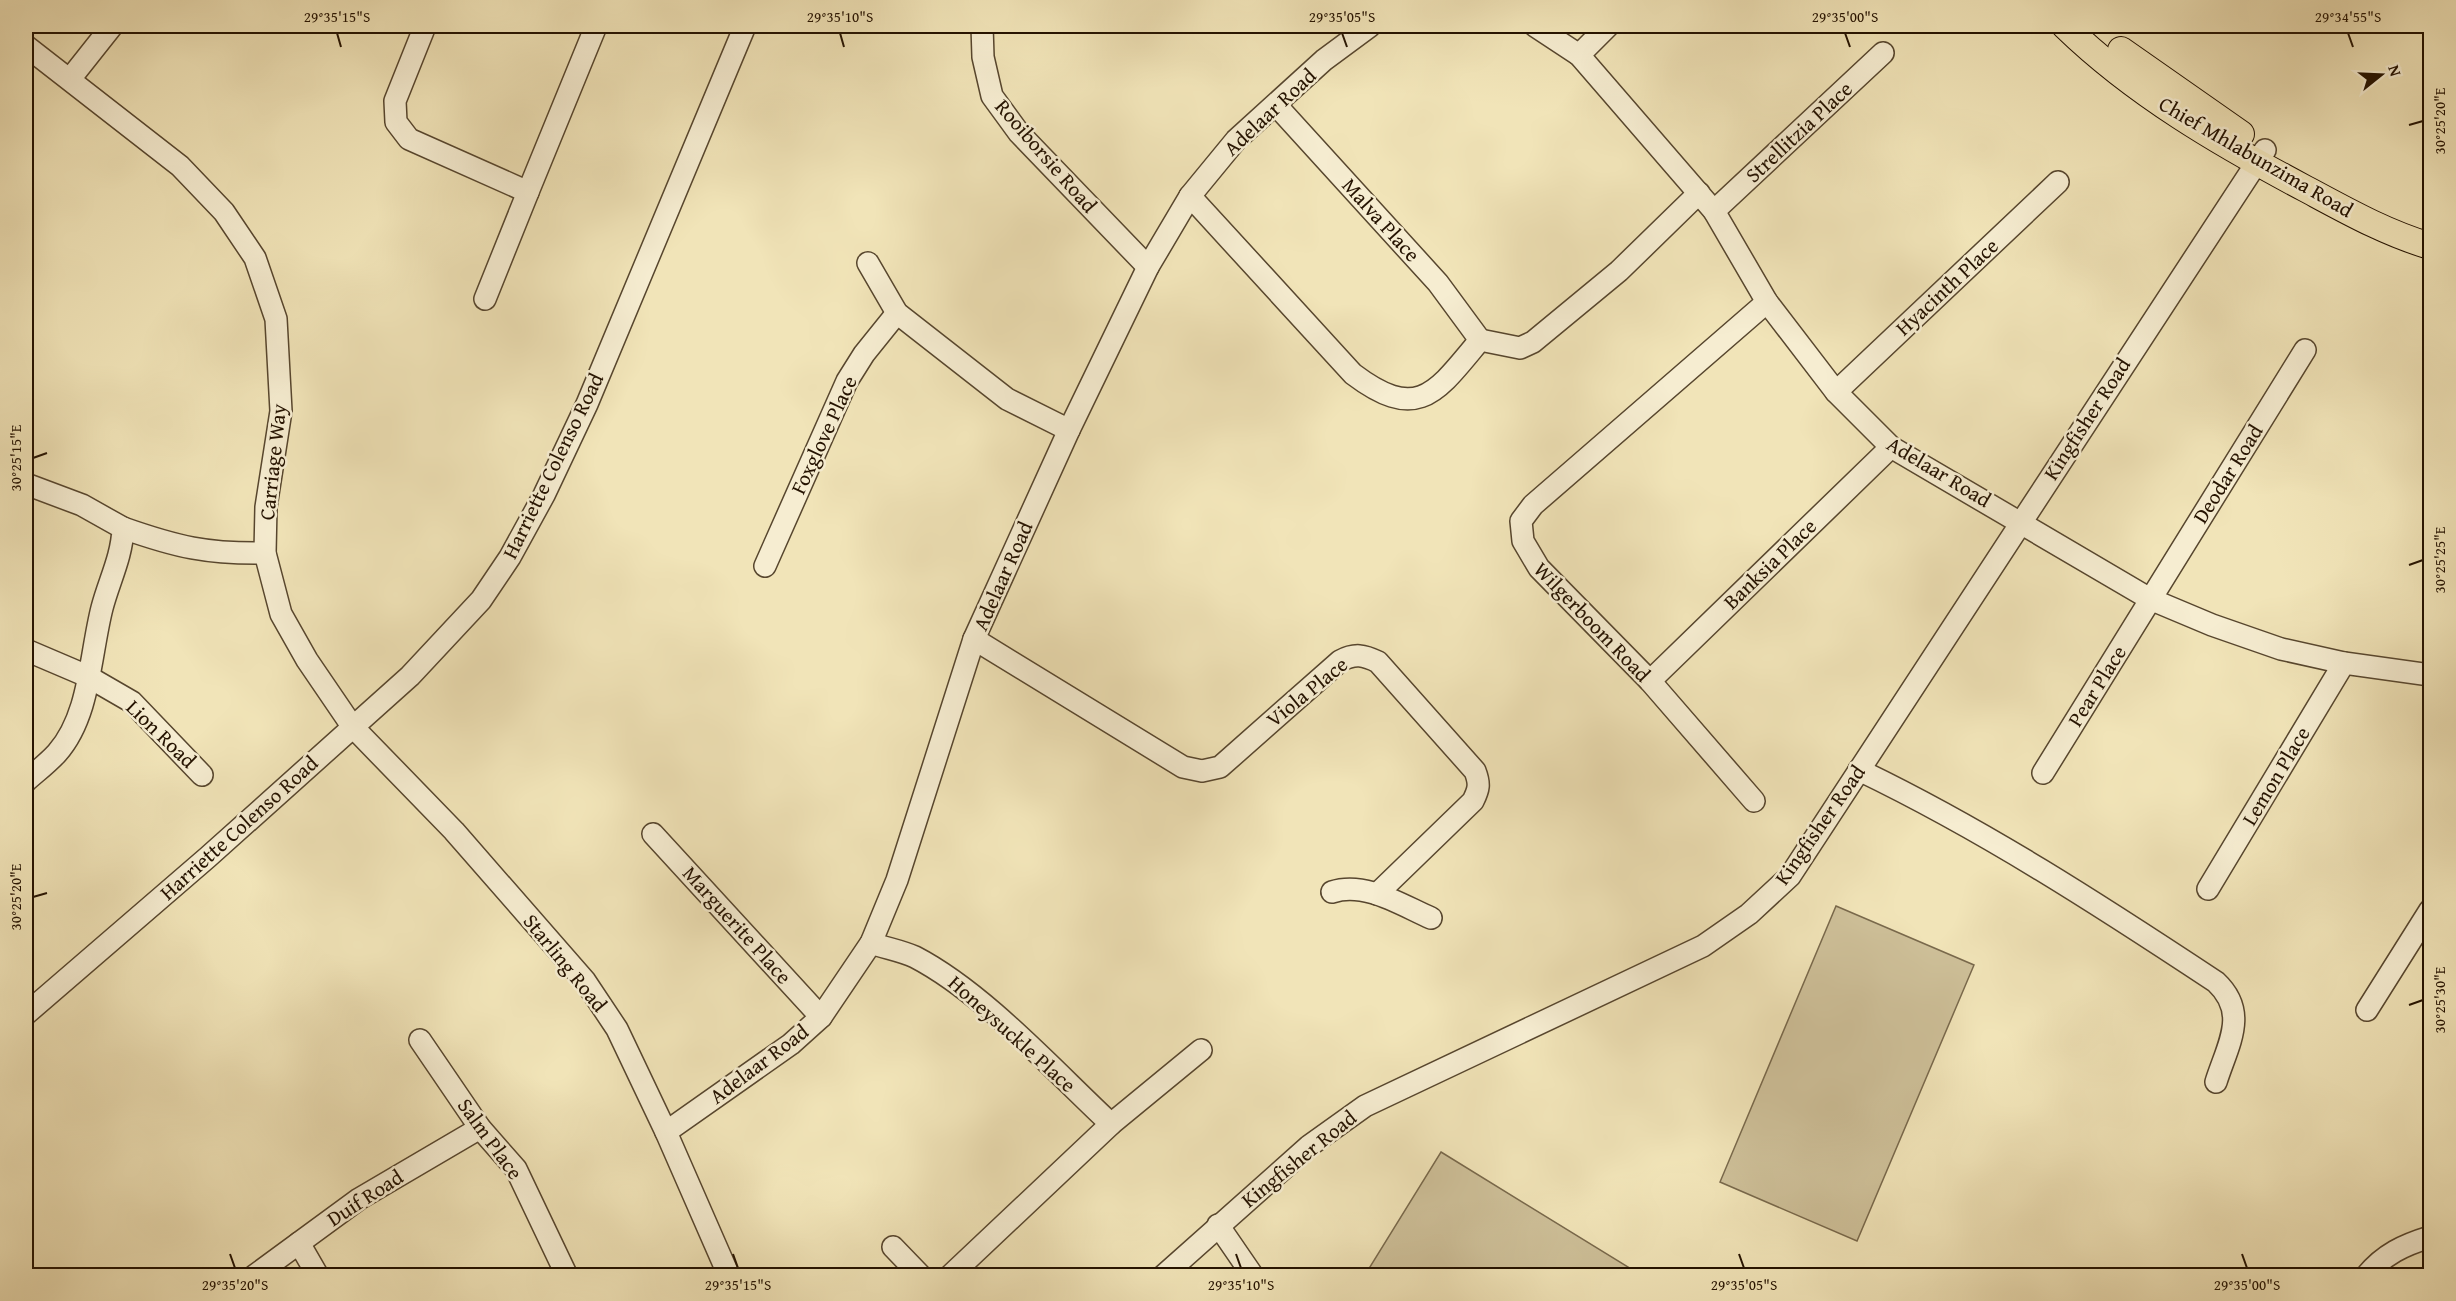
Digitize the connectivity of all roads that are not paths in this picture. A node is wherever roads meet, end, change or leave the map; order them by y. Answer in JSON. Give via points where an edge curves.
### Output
{"nodes":[{"id":1,"x":112,"y":26,"type":"edge"},
{"id":2,"x":425,"y":26,"type":"edge"},
{"id":3,"x":596,"y":26,"type":"edge"},
{"id":4,"x":745,"y":26,"type":"edge"},
{"id":5,"x":982,"y":26,"type":"edge"},
{"id":6,"x":1370,"y":26,"type":"edge"},
{"id":7,"x":1535,"y":26,"type":"edge"},
{"id":8,"x":1608,"y":26,"type":"edge"},
{"id":9,"x":2065,"y":26,"type":"edge"},
{"id":10,"x":2092,"y":26,"type":"edge"},
{"id":11,"x":26,"y":46,"type":"edge"},
{"id":12,"x":1883,"y":53,"type":"dead end"},
{"id":13,"x":1579,"y":55,"type":"junction"},
{"id":14,"x":70,"y":80,"type":"junction"},
{"id":15,"x":1276,"y":105,"type":"junction"},
{"id":16,"x":2260,"y":156,"type":"junction"},
{"id":17,"x":2058,"y":182,"type":"dead end"},
{"id":18,"x":528,"y":192,"type":"junction"},
{"id":19,"x":1699,"y":194,"type":"junction"},
{"id":20,"x":1190,"y":196,"type":"junction"},
{"id":21,"x":1714,"y":211,"type":"junction"},
{"id":22,"x":2430,"y":232,"type":"edge"},
{"id":23,"x":2430,"y":246,"type":"edge"},
{"id":24,"x":868,"y":263,"type":"dead end"},
{"id":25,"x":1148,"y":267,"type":"junction"},
{"id":26,"x":485,"y":299,"type":"dead end"},
{"id":27,"x":1767,"y":302,"type":"junction"},
{"id":28,"x":897,"y":313,"type":"junction"},
{"id":29,"x":1480,"y":340,"type":"junction"},
{"id":30,"x":2305,"y":350,"type":"dead end"},
{"id":31,"x":1836,"y":392,"type":"junction"},
{"id":32,"x":1069,"y":430,"type":"junction"},
{"id":33,"x":1891,"y":447,"type":"junction"},
{"id":34,"x":26,"y":484,"type":"edge"},
{"id":35,"x":2020,"y":521,"type":"junction"},
{"id":36,"x":123,"y":528,"type":"junction"},
{"id":37,"x":265,"y":553,"type":"junction"},
{"id":38,"x":765,"y":566,"type":"dead end"},
{"id":39,"x":2150,"y":599,"type":"junction"},
{"id":40,"x":974,"y":639,"type":"junction"},
{"id":41,"x":26,"y":650,"type":"edge"},
{"id":42,"x":2344,"y":663,"type":"junction"},
{"id":43,"x":2430,"y":675,"type":"edge"},
{"id":44,"x":87,"y":676,"type":"junction"},
{"id":45,"x":1650,"y":681,"type":"junction"},
{"id":46,"x":352,"y":726,"type":"junction"},
{"id":47,"x":1859,"y":771,"type":"junction"},
{"id":48,"x":2043,"y":773,"type":"dead end"},
{"id":49,"x":202,"y":775,"type":"dead end"},
{"id":50,"x":26,"y":781,"type":"edge"},
{"id":51,"x":1754,"y":801,"type":"dead end"},
{"id":52,"x":653,"y":834,"type":"dead end"},
{"id":53,"x":2208,"y":889,"type":"dead end"},
{"id":54,"x":1332,"y":892,"type":"dead end"},
{"id":55,"x":1377,"y":894,"type":"junction"},
{"id":56,"x":2430,"y":910,"type":"edge"},
{"id":57,"x":1431,"y":918,"type":"dead end"},
{"id":58,"x":871,"y":943,"type":"junction"},
{"id":59,"x":2367,"y":1010,"type":"dead end"},
{"id":60,"x":26,"y":1014,"type":"edge"},
{"id":61,"x":820,"y":1017,"type":"junction"},
{"id":62,"x":420,"y":1040,"type":"dead end"},
{"id":63,"x":1201,"y":1050,"type":"dead end"},
{"id":64,"x":2216,"y":1082,"type":"dead end"},
{"id":65,"x":1111,"y":1124,"type":"junction"},
{"id":66,"x":480,"y":1128,"type":"junction"},
{"id":67,"x":666,"y":1132,"type":"junction"},
{"id":68,"x":1218,"y":1225,"type":"junction"},
{"id":69,"x":2430,"y":1237,"type":"edge"},
{"id":70,"x":299,"y":1243,"type":"junction"},
{"id":71,"x":892,"y":1247,"type":"dead end"},
{"id":72,"x":254,"y":1275,"type":"edge"},
{"id":73,"x":318,"y":1275,"type":"edge"},
{"id":74,"x":567,"y":1275,"type":"edge"},
{"id":75,"x":729,"y":1275,"type":"edge"},
{"id":76,"x":921,"y":1275,"type":"edge"},
{"id":77,"x":950,"y":1275,"type":"edge"},
{"id":78,"x":1163,"y":1275,"type":"edge"},
{"id":79,"x":1253,"y":1275,"type":"edge"},
{"id":80,"x":2366,"y":1275,"type":"edge"}],
"edges":[{"from":1,"to":14,"type":"street"},
{"from":2,"to":18,"type":"street","via":[[395,101],[396,122],[409,140]]},
{"from":3,"to":18,"type":"street"},
{"from":4,"to":46,"type":"street","name":"Harriette Colenso Road","via":[[587,404],[510,557],[481,600],[410,676]]},
{"from":5,"to":25,"type":"street","name":"Rooiborsie Road","via":[[983,57],[992,96],[1019,133]]},
{"from":6,"to":15,"type":"street","name":"Adelaar Road","via":[[1324,60]]},
{"from":7,"to":13,"type":"street","name":"Adelaar Road"},
{"from":8,"to":13,"type":"street"},
{"from":9,"to":16,"type":"main road","name":"Chief Mhlabunzima Road","via":[[2156,101]]},
{"from":10,"to":16,"type":"main road","name":"Chief Mhlabunzima Road"},
{"from":11,"to":14,"type":"street","name":"Carriage Way"},
{"from":12,"to":21,"type":"street","name":"Strellitzia Place"},
{"from":13,"to":19,"type":"street","name":"Adelaar Road"},
{"from":14,"to":37,"type":"street","name":"Carriage Way","via":[[180,166],[224,212],[255,258],[276,319],[281,411],[266,507]]},
{"from":15,"to":20,"type":"street","name":"Adelaar Road","via":[[1236,140]]},
{"from":15,"to":29,"type":"street","name":"Malva Place","via":[[1438,284]]},
{"from":16,"to":22,"type":"main road","name":"Chief Mhlabunzima Road"},
{"from":16,"to":23,"type":"main road","name":"Chief Mhlabunzima Road","via":[[2376,226]]},
{"from":16,"to":35,"type":"street","name":"Kingfisher Road"},
{"from":17,"to":31,"type":"street","name":"Hyacinth Place"},
{"from":18,"to":26,"type":"street"},
{"from":19,"to":21,"type":"street","name":"Adelaar Road"},
{"from":19,"to":29,"type":"street","via":[[1619,271],[1526,347]]},
{"from":20,"to":25,"type":"street","name":"Adelaar Road"},
{"from":20,"to":29,"type":"street","via":[[1353,374],[1386,397],[1404,400],[1429,395]]},
{"from":21,"to":27,"type":"street","name":"Adelaar Road"},
{"from":24,"to":28,"type":"street"},
{"from":25,"to":32,"type":"street","name":"Adelaar Road"},
{"from":27,"to":31,"type":"street","name":"Adelaar Road"},
{"from":27,"to":45,"type":"street","name":"Wilgerboom Road","via":[[1533,505],[1521,521],[1523,541],[1539,568]]},
{"from":28,"to":32,"type":"street","via":[[1007,399]]},
{"from":28,"to":38,"type":"street","name":"Foxglove Place","via":[[847,381]]},
{"from":30,"to":39,"type":"street","name":"Deodar Road"},
{"from":31,"to":33,"type":"street","name":"Adelaar Road"},
{"from":32,"to":40,"type":"street","name":"Adelaar Road"},
{"from":33,"to":35,"type":"street","name":"Adelaar Road"},
{"from":33,"to":45,"type":"street","name":"Banksia Place"},
{"from":34,"to":36,"type":"street","via":[[82,506]]},
{"from":35,"to":39,"type":"street","name":"Adelaar Road"},
{"from":35,"to":47,"type":"street","name":"Kingfisher Road"},
{"from":36,"to":37,"type":"street","via":[[172,546],[220,554]]},
{"from":36,"to":44,"type":"street","via":[[122,549],[102,607]]},
{"from":37,"to":46,"type":"street","name":"Carriage Way","via":[[282,614],[307,660]]},
{"from":39,"to":42,"type":"street","name":"Adelaar Road","via":[[2281,649]]},
{"from":39,"to":48,"type":"street","name":"Pear Place"},
{"from":40,"to":55,"type":"street","name":"Viola Place","via":[[1183,767],[1202,771],[1220,767],[1340,660],[1351,655],[1378,662],[1475,771],[1479,789],[1473,801]]},
{"from":40,"to":58,"type":"street","name":"Adelaar Road","via":[[897,880]]},
{"from":41,"to":44,"type":"street","name":"Lion Road"},
{"from":42,"to":43,"type":"street","name":"Adelaar Road"},
{"from":42,"to":53,"type":"street","name":"Lemon Place"},
{"from":44,"to":49,"type":"street","name":"Lion Road","via":[[145,714]]},
{"from":44,"to":50,"type":"street","via":[[76,720],[58,752]]},
{"from":45,"to":51,"type":"street","name":"Wilgerboom Road"},
{"from":46,"to":60,"type":"street","name":"Harriette Colenso Road"},
{"from":46,"to":67,"type":"street","name":"Starling Road","via":[[454,831],[585,981],[617,1029]]},
{"from":47,"to":64,"type":"street","via":[[1931,805],[2216,982],[2234,1005]]},
{"from":47,"to":68,"type":"street","name":"Kingfisher Road","via":[[1790,876],[1731,927],[1703,946],[1365,1106],[1309,1146]]},
{"from":52,"to":61,"type":"street","name":"Marguerite Place"},
{"from":54,"to":55,"type":"street","via":[[1350,887]]},
{"from":55,"to":57,"type":"street"},
{"from":56,"to":59,"type":"street"},
{"from":58,"to":61,"type":"street","name":"Adelaar Road"},
{"from":58,"to":65,"type":"street","name":"Honeysuckle Place","via":[[913,956],[949,977]]},
{"from":61,"to":67,"type":"street","name":"Adelaar Road","via":[[791,1044]]},
{"from":62,"to":66,"type":"street","name":"Salm Place"},
{"from":63,"to":65,"type":"street"},
{"from":65,"to":77,"type":"street"},
{"from":66,"to":70,"type":"street","name":"Duif Road","via":[[359,1199]]},
{"from":66,"to":74,"type":"street","name":"Salm Place","via":[[516,1169]]},
{"from":67,"to":75,"type":"street","name":"Starling Road"},
{"from":68,"to":78,"type":"street","name":"Kingfisher Road"},
{"from":68,"to":79,"type":"street"},
{"from":69,"to":80,"type":"street","via":[[2404,1245],[2379,1260]]},
{"from":70,"to":72,"type":"street","name":"Duif Road"},
{"from":70,"to":73,"type":"street"},
{"from":71,"to":76,"type":"street"}]}
